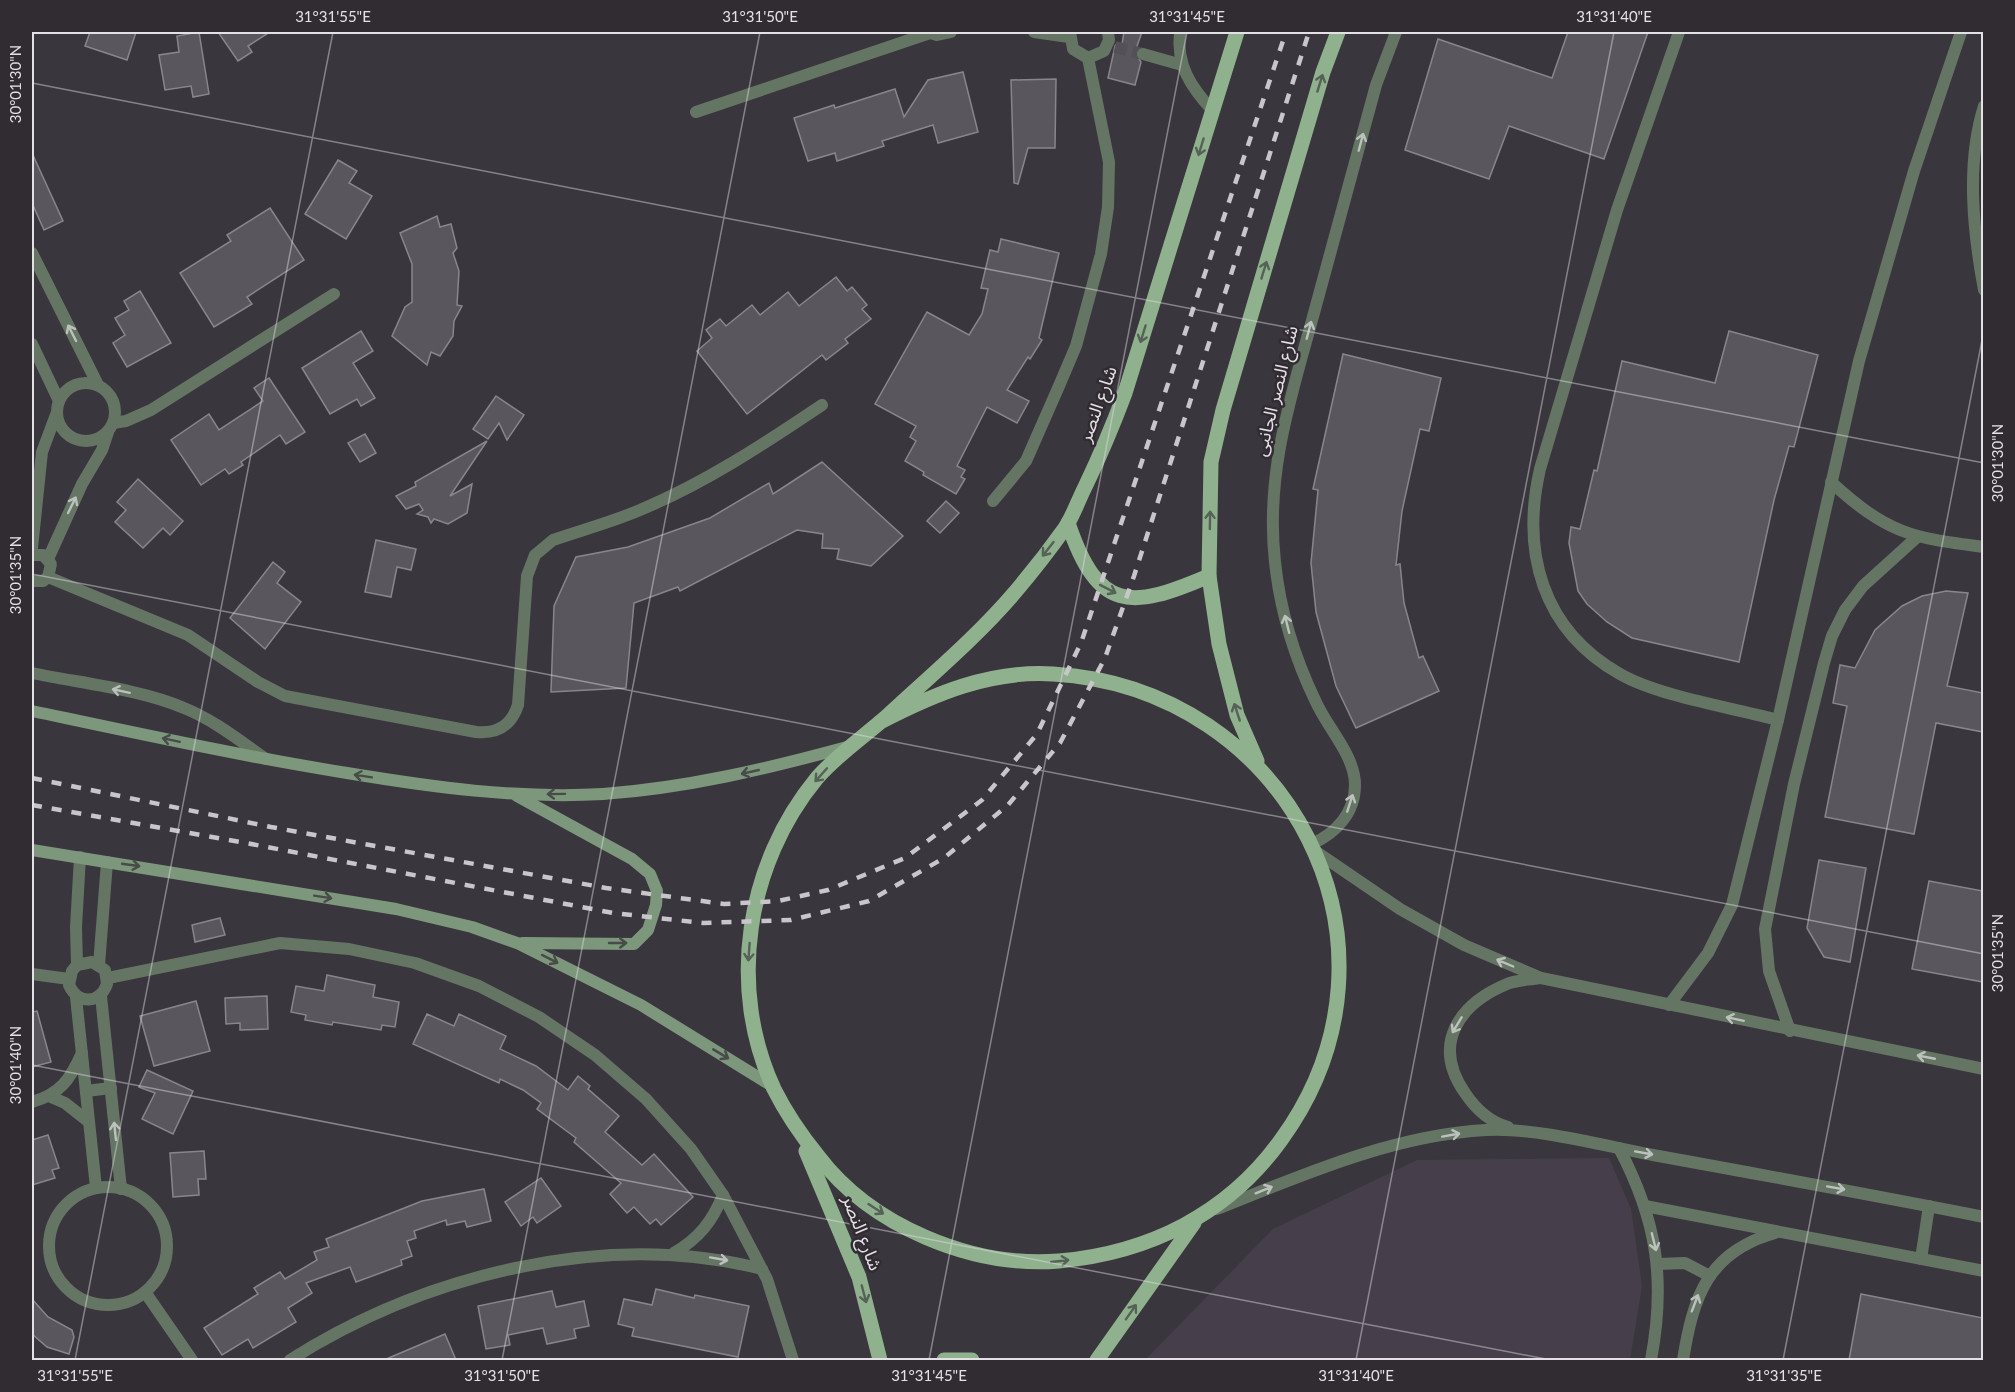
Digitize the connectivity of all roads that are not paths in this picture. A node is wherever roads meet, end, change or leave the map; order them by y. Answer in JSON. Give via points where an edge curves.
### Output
{"nodes":[{"id":1,"x":929,"y":32,"type":"edge"},
{"id":2,"x":951,"y":32,"type":"edge"},
{"id":3,"x":1039,"y":32,"type":"edge"},
{"id":4,"x":1108,"y":32,"type":"edge"},
{"id":5,"x":1180,"y":32,"type":"edge"},
{"id":6,"x":1237,"y":32,"type":"edge"},
{"id":7,"x":1338,"y":32,"type":"edge"},
{"id":8,"x":1396,"y":32,"type":"edge"},
{"id":9,"x":1679,"y":32,"type":"edge"},
{"id":10,"x":1961,"y":32,"type":"edge"},
{"id":11,"x":1070,"y":34,"type":"edge"},
{"id":12,"x":1143,"y":54,"type":"tunnel mouth"},
{"id":13,"x":1088,"y":58,"type":"junction"},
{"id":14,"x":1182,"y":65,"type":"junction"},
{"id":15,"x":1983,"y":106,"type":"edge"},
{"id":16,"x":1212,"y":110,"type":"junction"},
{"id":17,"x":696,"y":112,"type":"dead end"},
{"id":18,"x":32,"y":253,"type":"edge"},
{"id":19,"x":1983,"y":290,"type":"edge"},
{"id":20,"x":334,"y":294,"type":"dead end"},
{"id":21,"x":32,"y":344,"type":"edge"},
{"id":22,"x":98,"y":385,"type":"junction"},
{"id":23,"x":822,"y":405,"type":"dead end"},
{"id":24,"x":58,"y":406,"type":"junction"},
{"id":25,"x":111,"y":427,"type":"junction"},
{"id":26,"x":1831,"y":482,"type":"junction"},
{"id":27,"x":993,"y":501,"type":"dead end"},
{"id":28,"x":1068,"y":524,"type":"junction"},
{"id":29,"x":1916,"y":538,"type":"junction"},
{"id":30,"x":1983,"y":547,"type":"edge"},
{"id":31,"x":32,"y":548,"type":"edge"},
{"id":32,"x":32,"y":555,"type":"edge"},
{"id":33,"x":48,"y":558,"type":"junction"},
{"id":34,"x":1209,"y":576,"type":"junction"},
{"id":35,"x":48,"y":577,"type":"junction"},
{"id":36,"x":32,"y":581,"type":"edge"},
{"id":37,"x":32,"y":673,"type":"edge"},
{"id":38,"x":32,"y":711,"type":"edge"},
{"id":39,"x":1778,"y":720,"type":"junction"},
{"id":40,"x":880,"y":722,"type":"junction"},
{"id":41,"x":847,"y":747,"type":"junction"},
{"id":42,"x":267,"y":760,"type":"junction"},
{"id":43,"x":1259,"y":766,"type":"junction"},
{"id":44,"x":515,"y":795,"type":"junction"},
{"id":45,"x":1313,"y":847,"type":"junction"},
{"id":46,"x":32,"y":849,"type":"edge"},
{"id":47,"x":80,"y":857,"type":"junction"},
{"id":48,"x":107,"y":862,"type":"junction"},
{"id":49,"x":518,"y":943,"type":"junction"},
{"id":50,"x":77,"y":965,"type":"junction"},
{"id":51,"x":99,"y":965,"type":"junction"},
{"id":52,"x":32,"y":974,"type":"edge"},
{"id":53,"x":69,"y":978,"type":"junction"},
{"id":54,"x":108,"y":978,"type":"junction"},
{"id":55,"x":1541,"y":978,"type":"junction"},
{"id":56,"x":101,"y":996,"type":"junction"},
{"id":57,"x":76,"y":997,"type":"junction"},
{"id":58,"x":1669,"y":1005,"type":"junction"},
{"id":59,"x":1790,"y":1031,"type":"junction"},
{"id":60,"x":82,"y":1052,"type":"junction"},
{"id":61,"x":1983,"y":1069,"type":"edge"},
{"id":62,"x":774,"y":1087,"type":"junction"},
{"id":63,"x":111,"y":1088,"type":"junction"},
{"id":64,"x":86,"y":1091,"type":"junction"},
{"id":65,"x":51,"y":1096,"type":"junction"},
{"id":66,"x":32,"y":1102,"type":"edge"},
{"id":67,"x":89,"y":1122,"type":"junction"},
{"id":68,"x":793,"y":1124,"type":"junction"},
{"id":69,"x":1523,"y":1132,"type":"junction"},
{"id":70,"x":1619,"y":1148,"type":"junction"},
{"id":71,"x":96,"y":1188,"type":"junction"},
{"id":72,"x":121,"y":1189,"type":"junction"},
{"id":73,"x":723,"y":1195,"type":"junction"},
{"id":74,"x":1645,"y":1206,"type":"junction"},
{"id":75,"x":1929,"y":1206,"type":"junction"},
{"id":76,"x":1210,"y":1211,"type":"junction"},
{"id":77,"x":1983,"y":1217,"type":"edge"},
{"id":78,"x":1195,"y":1221,"type":"junction"},
{"id":79,"x":1778,"y":1232,"type":"junction"},
{"id":80,"x":674,"y":1253,"type":"junction"},
{"id":81,"x":1921,"y":1259,"type":"junction"},
{"id":82,"x":1658,"y":1264,"type":"junction"},
{"id":83,"x":762,"y":1269,"type":"junction"},
{"id":84,"x":1983,"y":1271,"type":"edge"},
{"id":85,"x":1710,"y":1276,"type":"junction"},
{"id":86,"x":145,"y":1292,"type":"junction"},
{"id":87,"x":192,"y":1360,"type":"edge"},
{"id":88,"x":290,"y":1360,"type":"edge"},
{"id":89,"x":793,"y":1360,"type":"edge"},
{"id":90,"x":880,"y":1360,"type":"edge"},
{"id":91,"x":944,"y":1360,"type":"edge"},
{"id":92,"x":972,"y":1360,"type":"edge"},
{"id":93,"x":1098,"y":1360,"type":"edge"},
{"id":94,"x":1651,"y":1360,"type":"edge"},
{"id":95,"x":1683,"y":1360,"type":"edge"}],
"edges":[{"from":1,"to":2,"type":"street"},
{"from":1,"to":17,"type":"street"},
{"from":3,"to":11,"type":"street"},
{"from":4,"to":13,"type":"street","via":[[1111,47]]},
{"from":5,"to":14,"type":"street"},
{"from":6,"to":16,"type":"main road","name":"شارع النصر"},
{"from":34,"to":7,"type":"main road","one_way":true,"via":[[1211,462],[1222,410]]},
{"from":45,"to":8,"type":"street","name":"شارع النصر الجانبى","one_way":true,"via":[[1346,816],[1353,799],[1354,774],[1316,702],[1289,633],[1275,561],[1273,487],[1283,420],[1376,85]]},
{"from":9,"to":39,"type":"street","via":[[1617,210],[1540,469],[1533,502],[1532,536],[1538,570],[1550,602],[1592,656],[1621,675],[1656,688]]},
{"from":10,"to":26,"type":"street","via":[[1858,361]]},
{"from":11,"to":13,"type":"street","via":[[1077,53]]},
{"from":12,"to":14,"type":"street"},
{"from":13,"to":27,"type":"street","via":[[1109,162],[1101,254],[1076,346],[1059,387],[1026,460]]},
{"from":14,"to":16,"type":"street","via":[[1190,86]]},
{"from":15,"to":19,"type":"street","via":[[1975,133],[1974,186]]},
{"from":16,"to":28,"type":"main road","name":"شارع النصر","one_way":true,"via":[[1125,393]]},
{"from":22,"to":18,"type":"street","one_way":true},
{"from":20,"to":25,"type":"street","via":[[151,410]]},
{"from":21,"to":24,"type":"street"},
{"from":22,"to":24,"type":"street","via":[[75,385],[65,391]]},
{"from":22,"to":25,"type":"street","via":[[114,401],[116,412]]},
{"from":23,"to":35,"type":"street","via":[[736,462],[693,485],[543,546],[527,576],[518,705],[511,722],[495,732],[476,732],[285,696],[188,634]]},
{"from":24,"to":25,"type":"street","via":[[66,432],[75,439],[98,438]]},
{"from":24,"to":31,"type":"street","via":[[42,452]]},
{"from":33,"to":25,"type":"street","one_way":true},
{"from":26,"to":29,"type":"street","via":[[1861,510]]},
{"from":26,"to":39,"type":"street"},
{"from":28,"to":34,"type":"main road","one_way":true,"via":[[1078,555],[1101,588],[1140,600]]},
{"from":28,"to":40,"type":"main road","name":"شارع النصر","one_way":true,"via":[[973,637]]},
{"from":29,"to":30,"type":"street"},
{"from":29,"to":59,"type":"street","via":[[1857,594],[1832,636],[1824,663],[1794,784],[1765,929],[1768,971]]},
{"from":32,"to":33,"type":"street"},
{"from":33,"to":35,"type":"street"},
{"from":43,"to":34,"type":"main road","one_way":true,"via":[[1237,715],[1219,644]]},
{"from":35,"to":36,"type":"street"},
{"from":42,"to":37,"type":"street","one_way":true,"via":[[184,708]]},
{"from":42,"to":38,"type":"main road","one_way":true},
{"from":39,"to":58,"type":"street","via":[[1732,905],[1708,953]]},
{"from":40,"to":41,"type":"main road"},
{"from":40,"to":43,"type":"main road","via":[[932,695],[989,678],[1048,673],[1107,680],[1163,699],[1204,722]]},
{"from":41,"to":44,"type":"main road","one_way":true,"via":[[720,779],[661,788],[602,794]]},
{"from":41,"to":62,"type":"main road","one_way":true,"via":[[794,810],[774,847],[757,895],[748,967],[751,1008],[759,1048]]},
{"from":44,"to":42,"type":"main road","one_way":true,"via":[[423,786]]},
{"from":43,"to":45,"type":"main road","via":[[1288,803]]},
{"from":49,"to":44,"type":"main road","one_way":true,"via":[[634,944],[648,930],[657,891],[650,874],[632,859]]},
{"from":55,"to":45,"type":"street","one_way":true,"via":[[1464,945],[1400,909]]},
{"from":45,"to":76,"type":"main road","via":[[1335,916],[1339,984],[1328,1050],[1301,1112],[1288,1131],[1261,1167]]},
{"from":46,"to":47,"type":"main road"},
{"from":47,"to":48,"type":"main road"},
{"from":47,"to":50,"type":"street"},
{"from":48,"to":49,"type":"main road","one_way":true,"via":[[396,909],[472,927]]},
{"from":48,"to":51,"type":"street"},
{"from":49,"to":62,"type":"main road","one_way":true,"via":[[641,1005]]},
{"from":50,"to":51,"type":"street"},
{"from":50,"to":53,"type":"street"},
{"from":51,"to":54,"type":"street"},
{"from":52,"to":53,"type":"street"},
{"from":53,"to":57,"type":"street"},
{"from":54,"to":56,"type":"street"},
{"from":54,"to":73,"type":"street","via":[[280,942],[349,949],[415,963],[479,986],[539,1017],[595,1055],[646,1099],[691,1149]]},
{"from":55,"to":58,"type":"street"},
{"from":55,"to":69,"type":"street","one_way":true,"via":[[1509,983],[1481,997],[1459,1019],[1452,1031],[1450,1048],[1453,1068],[1471,1103],[1495,1121]]},
{"from":56,"to":57,"type":"street","via":[[89,1000]]},
{"from":56,"to":63,"type":"street"},
{"from":57,"to":60,"type":"street"},
{"from":59,"to":58,"type":"street","one_way":true},
{"from":61,"to":59,"type":"street","one_way":true},
{"from":60,"to":64,"type":"street"},
{"from":60,"to":65,"type":"street","via":[[69,1077]]},
{"from":62,"to":68,"type":"main road"},
{"from":63,"to":64,"type":"street"},
{"from":72,"to":63,"type":"street","one_way":true},
{"from":64,"to":67,"type":"street"},
{"from":65,"to":66,"type":"street"},
{"from":65,"to":67,"type":"street"},
{"from":67,"to":71,"type":"street"},
{"from":68,"to":78,"type":"main road","one_way":true,"via":[[824,1164],[861,1198],[903,1227],[950,1246],[999,1259],[1050,1262],[1100,1257],[1149,1243]]},
{"from":68,"to":90,"type":"main road","name":"شارع النصر","one_way":true,"via":[[859,1277]]},
{"from":69,"to":70,"type":"street"},
{"from":76,"to":69,"type":"street","one_way":true,"via":[[1333,1163],[1393,1147],[1488,1130]]},
{"from":70,"to":74,"type":"street"},
{"from":70,"to":75,"type":"street","one_way":true},
{"from":71,"to":72,"type":"street"},
{"from":71,"to":86,"type":"street","via":[[66,1204],[56,1218],[49,1246],[56,1274],[72,1292],[94,1303],[127,1302]]},
{"from":72,"to":86,"type":"street","via":[[150,1204],[165,1233],[164,1265]]},
{"from":73,"to":80,"type":"street","via":[[702,1233]]},
{"from":73,"to":83,"type":"street"},
{"from":74,"to":79,"type":"street"},
{"from":74,"to":82,"type":"street","one_way":true},
{"from":75,"to":77,"type":"street"},
{"from":75,"to":81,"type":"street"},
{"from":76,"to":78,"type":"main road"},
{"from":93,"to":78,"type":"main road","one_way":true},
{"from":79,"to":81,"type":"street"},
{"from":79,"to":85,"type":"street","via":[[1744,1245]]},
{"from":80,"to":83,"type":"street","one_way":true},
{"from":80,"to":88,"type":"street","via":[[554,1260],[436,1288],[327,1336]]},
{"from":81,"to":84,"type":"street"},
{"from":82,"to":85,"type":"street","via":[[1685,1263]]},
{"from":82,"to":94,"type":"street","via":[[1658,1323]]},
{"from":83,"to":89,"type":"street"},
{"from":95,"to":85,"type":"street","one_way":true,"via":[[1690,1317]]},
{"from":86,"to":87,"type":"street"},
{"from":91,"to":92,"type":"main road"}]}
